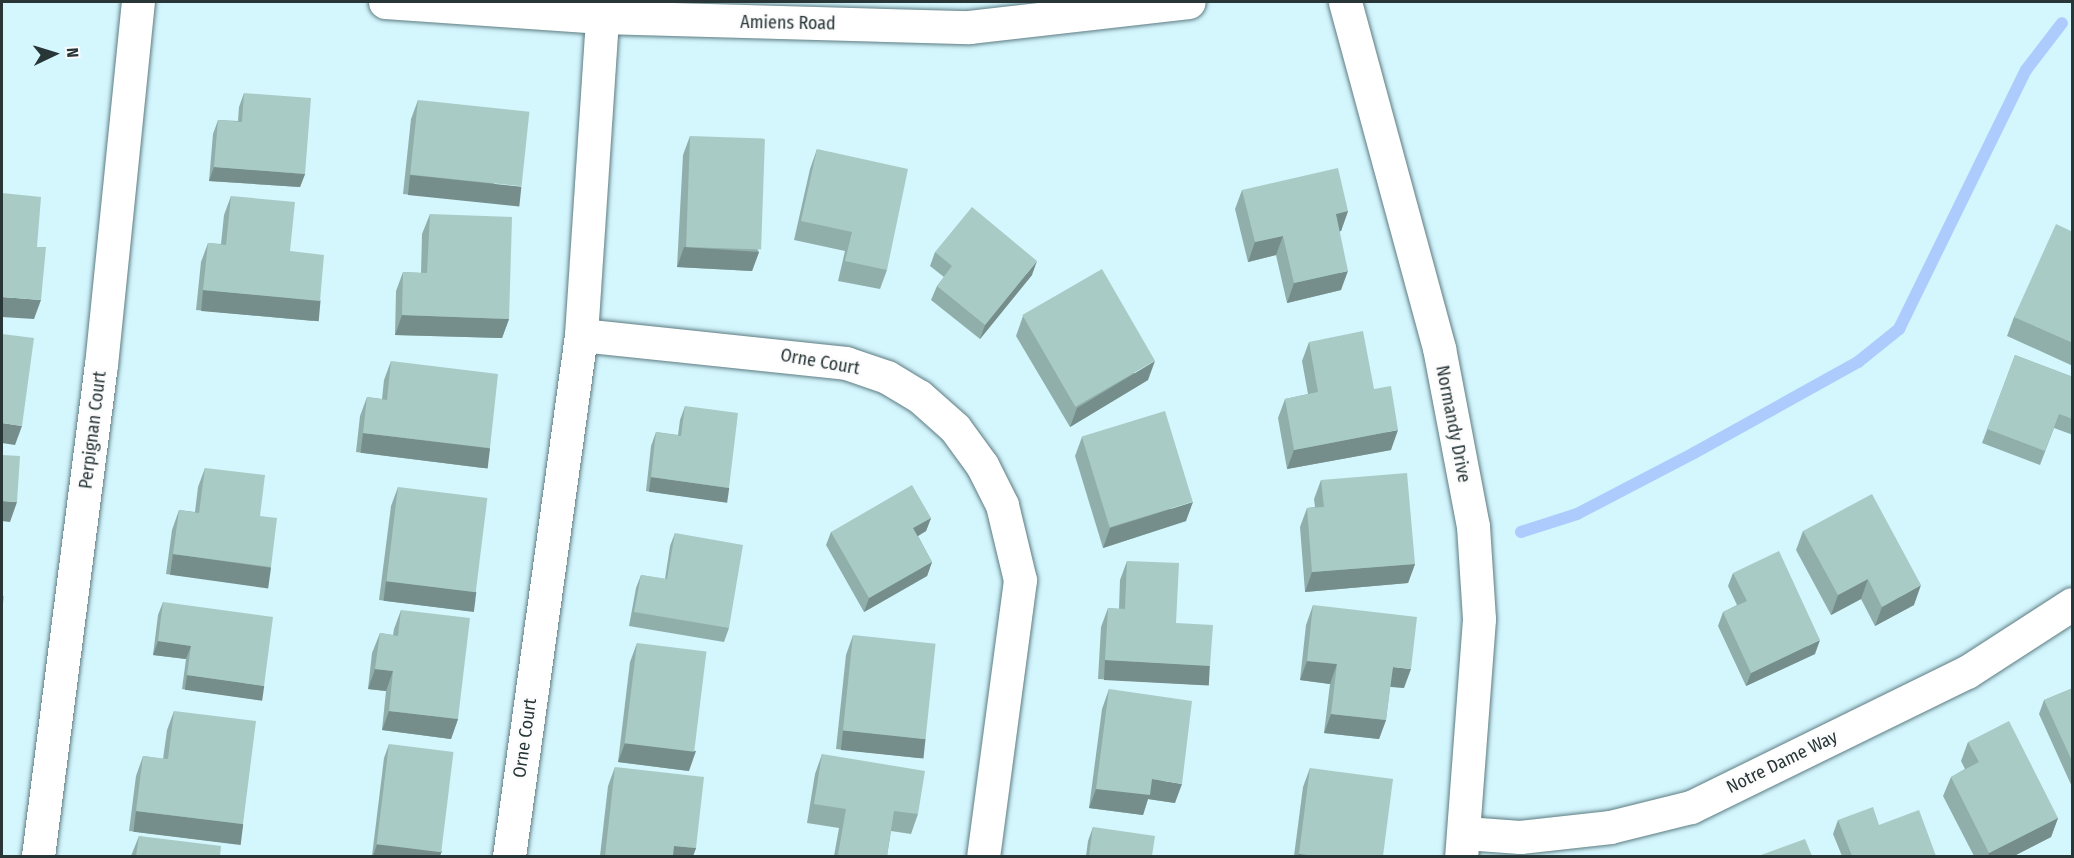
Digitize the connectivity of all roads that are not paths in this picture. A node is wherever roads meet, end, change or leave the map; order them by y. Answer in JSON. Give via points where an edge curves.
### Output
{"nodes":[{"id":1,"x":138,"y":2,"type":"edge"},
{"id":2,"x":385,"y":2,"type":"edge"},
{"id":3,"x":1190,"y":2,"type":"edge"},
{"id":4,"x":1345,"y":2,"type":"edge"},
{"id":5,"x":602,"y":9,"type":"edge"},
{"id":6,"x":581,"y":335,"type":"junction"},
{"id":7,"x":2073,"y":604,"type":"edge"},
{"id":8,"x":1463,"y":845,"type":"edge"},
{"id":9,"x":38,"y":856,"type":"edge"},
{"id":10,"x":509,"y":856,"type":"edge"},
{"id":11,"x":983,"y":856,"type":"edge"}],
"edges":[{"from":1,"to":9,"type":"street","name":"Perpignan Court","via":[[101,365]]},
{"from":2,"to":5,"type":"street","name":"Amiens Road"},
{"from":3,"to":5,"type":"street","name":"Amiens Road","via":[[969,27]]},
{"from":4,"to":8,"type":"street","name":"Normandy Drive","via":[[1438,348],[1473,526],[1479,619]]},
{"from":5,"to":6,"type":"street","name":"Orne Court"},
{"from":6,"to":10,"type":"street","name":"Orne Court"},
{"from":6,"to":11,"type":"street","name":"Orne Court","via":[[846,363],[887,377],[919,396],[955,428],[982,465],[1002,505],[1020,580]]},
{"from":7,"to":8,"type":"street","name":"Notre Dame Way","via":[[1967,672],[1691,807],[1610,827]]}]}
